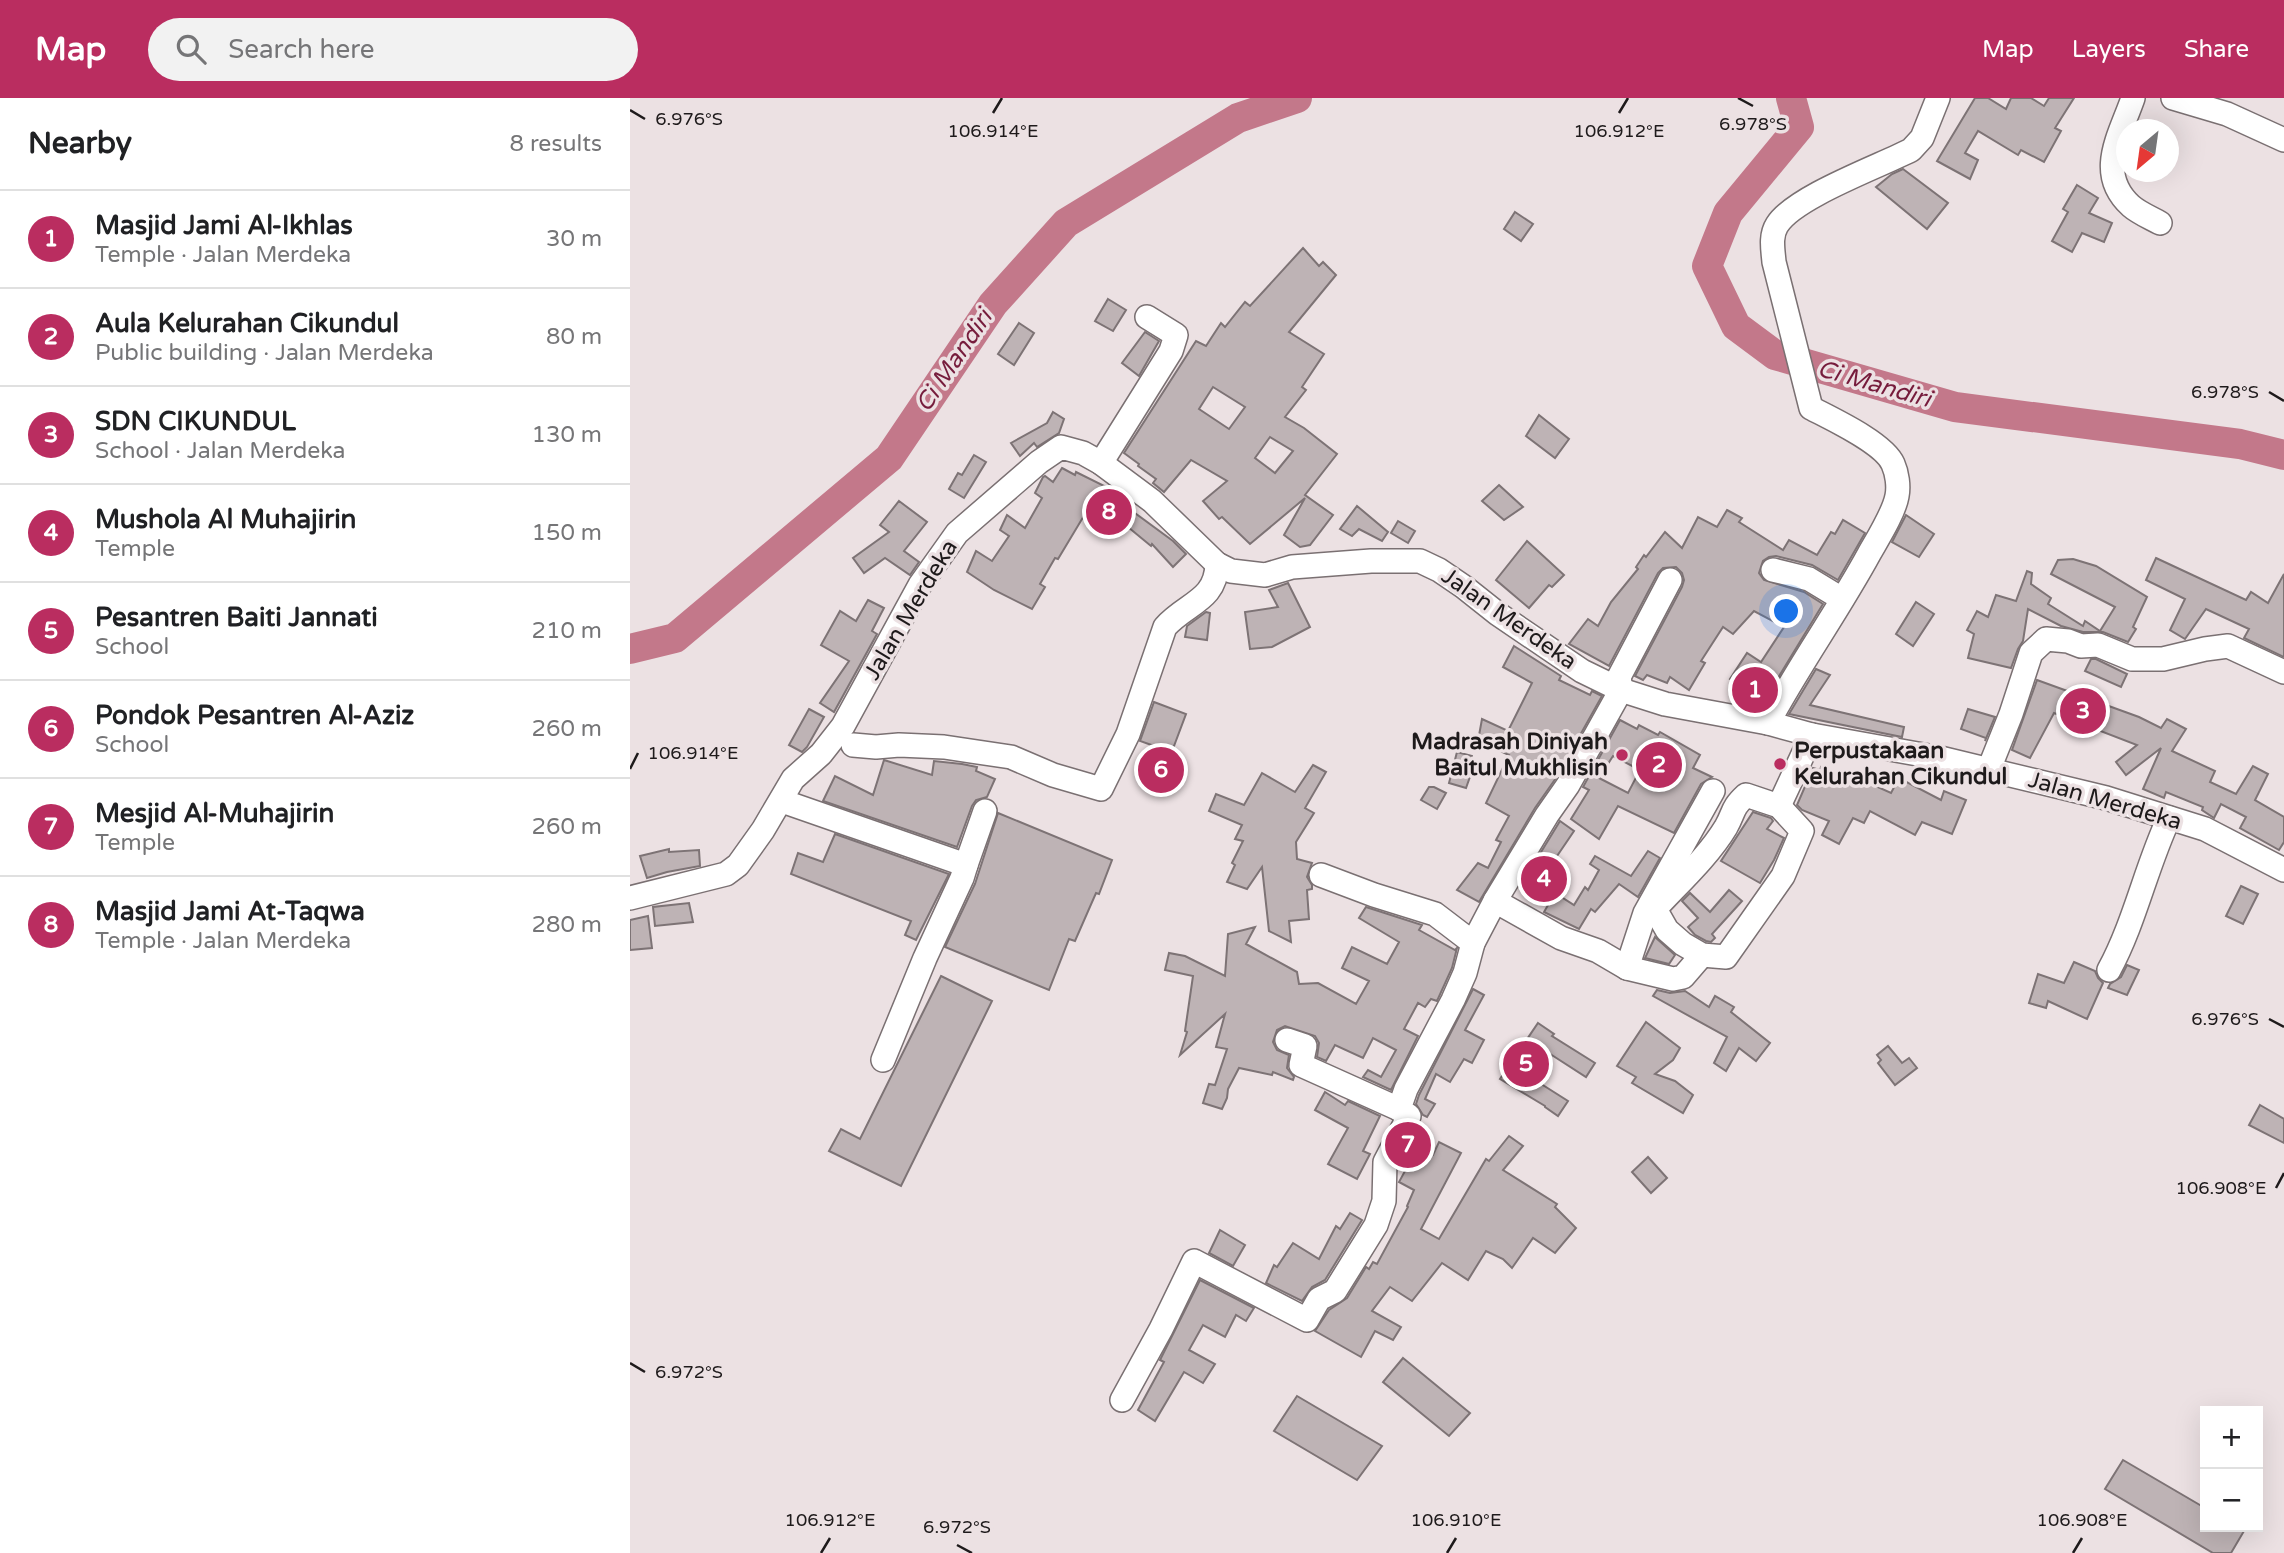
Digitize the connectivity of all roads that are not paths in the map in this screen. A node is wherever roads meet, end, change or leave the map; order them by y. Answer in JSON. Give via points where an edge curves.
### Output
{"nodes":[{"id":1,"x":1938,"y":98,"type":"edge"},
{"id":2,"x":2133,"y":98,"type":"edge"},
{"id":3,"x":2173,"y":98,"type":"edge"},
{"id":4,"x":2284,"y":140,"type":"edge"},
{"id":5,"x":2160,"y":223,"type":"dead end"},
{"id":6,"x":1147,"y":317,"type":"dead end"},
{"id":7,"x":1101,"y":463,"type":"junction"},
{"id":8,"x":1217,"y":564,"type":"junction"},
{"id":9,"x":1773,"y":570,"type":"dead end"},
{"id":10,"x":1670,"y":580,"type":"dead end"},
{"id":11,"x":1842,"y":599,"type":"junction"},
{"id":12,"x":2284,"y":672,"type":"edge"},
{"id":13,"x":1621,"y":690,"type":"junction"},
{"id":14,"x":1768,"y":723,"type":"junction"},
{"id":15,"x":1812,"y":735,"type":"junction"},
{"id":16,"x":853,"y":745,"type":"dead end"},
{"id":17,"x":1989,"y":769,"type":"junction"},
{"id":18,"x":1713,"y":792,"type":"dead end"},
{"id":19,"x":782,"y":801,"type":"junction"},
{"id":20,"x":1779,"y":806,"type":"junction"},
{"id":21,"x":985,"y":811,"type":"dead end"},
{"id":22,"x":2169,"y":818,"type":"junction"},
{"id":23,"x":966,"y":865,"type":"junction"},
{"id":24,"x":2284,"y":870,"type":"edge"},
{"id":25,"x":1321,"y":875,"type":"dead end"},
{"id":26,"x":630,"y":898,"type":"edge"},
{"id":27,"x":1495,"y":901,"type":"junction"},
{"id":28,"x":1473,"y":943,"type":"junction"},
{"id":29,"x":1702,"y":955,"type":"junction"},
{"id":30,"x":1628,"y":968,"type":"junction"},
{"id":31,"x":2109,"y":970,"type":"dead end"},
{"id":32,"x":1287,"y":1040,"type":"dead end"},
{"id":33,"x":883,"y":1060,"type":"dead end"},
{"id":34,"x":1399,"y":1109,"type":"junction"},
{"id":35,"x":1122,"y":1400,"type":"dead end"}],
"edges":[{"from":1,"to":11,"type":"street","via":[[1922,138],[1911,150],[1815,196],[1785,216],[1772,240],[1811,408],[1852,429],[1889,456],[1896,472],[1897,497]]},
{"from":2,"to":5,"type":"street","via":[[2111,160],[2113,181],[2132,207]]},
{"from":3,"to":4,"type":"street","via":[[2227,114]]},
{"from":6,"to":7,"type":"street","via":[[1176,335],[1171,351]]},
{"from":7,"to":8,"type":"street","name":"Jalan Merdeka","via":[[1152,501]]},
{"from":7,"to":19,"type":"street","name":"Jalan Merdeka","via":[[1061,447],[957,533],[913,597],[843,726],[793,779]]},
{"from":8,"to":13,"type":"street","name":"Jalan Merdeka","via":[[1231,571],[1265,575],[1292,567],[1420,561],[1456,581],[1582,671]]},
{"from":8,"to":16,"type":"street","via":[[1217,576],[1202,600],[1175,615],[1165,627],[1128,734],[1101,789],[1011,757],[944,747]]},
{"from":9,"to":11,"type":"street","via":[[1809,579]]},
{"from":10,"to":13,"type":"street","via":[[1619,677]]},
{"from":11,"to":14,"type":"street"},
{"from":12,"to":17,"type":"street","via":[[2228,646],[2163,659],[2132,659],[2098,645],[2046,639],[2031,653]]},
{"from":13,"to":14,"type":"street","name":"Jalan Merdeka","via":[[1665,704]]},
{"from":13,"to":27,"type":"street"},
{"from":14,"to":15,"type":"street","name":"Jalan Merdeka"},
{"from":15,"to":17,"type":"street","name":"Jalan Merdeka"},
{"from":15,"to":20,"type":"street"},
{"from":17,"to":22,"type":"street","name":"Jalan Merdeka"},
{"from":18,"to":30,"type":"street","via":[[1645,913]]},
{"from":19,"to":23,"type":"street"},
{"from":19,"to":26,"type":"street","name":"Jalan Merdeka","via":[[738,865],[726,874]]},
{"from":20,"to":29,"type":"street","via":[[1802,831],[1783,876],[1726,957]]},
{"from":20,"to":29,"type":"street","via":[[1745,795],[1700,860],[1655,909],[1667,930]]},
{"from":21,"to":23,"type":"street"},
{"from":22,"to":24,"type":"street","name":"Jalan Merdeka","via":[[2205,829]]},
{"from":22,"to":31,"type":"street"},
{"from":23,"to":33,"type":"street"},
{"from":25,"to":28,"type":"street","via":[[1434,914]]},
{"from":27,"to":28,"type":"street"},
{"from":27,"to":30,"type":"street"},
{"from":28,"to":34,"type":"street","via":[[1453,1000]]},
{"from":29,"to":30,"type":"street","via":[[1683,977],[1673,979]]},
{"from":32,"to":34,"type":"street","via":[[1306,1046],[1301,1065]]},
{"from":34,"to":35,"type":"street","via":[[1409,1116],[1385,1162],[1384,1200],[1376,1225],[1335,1291],[1319,1299],[1307,1320],[1194,1261]]}]}
